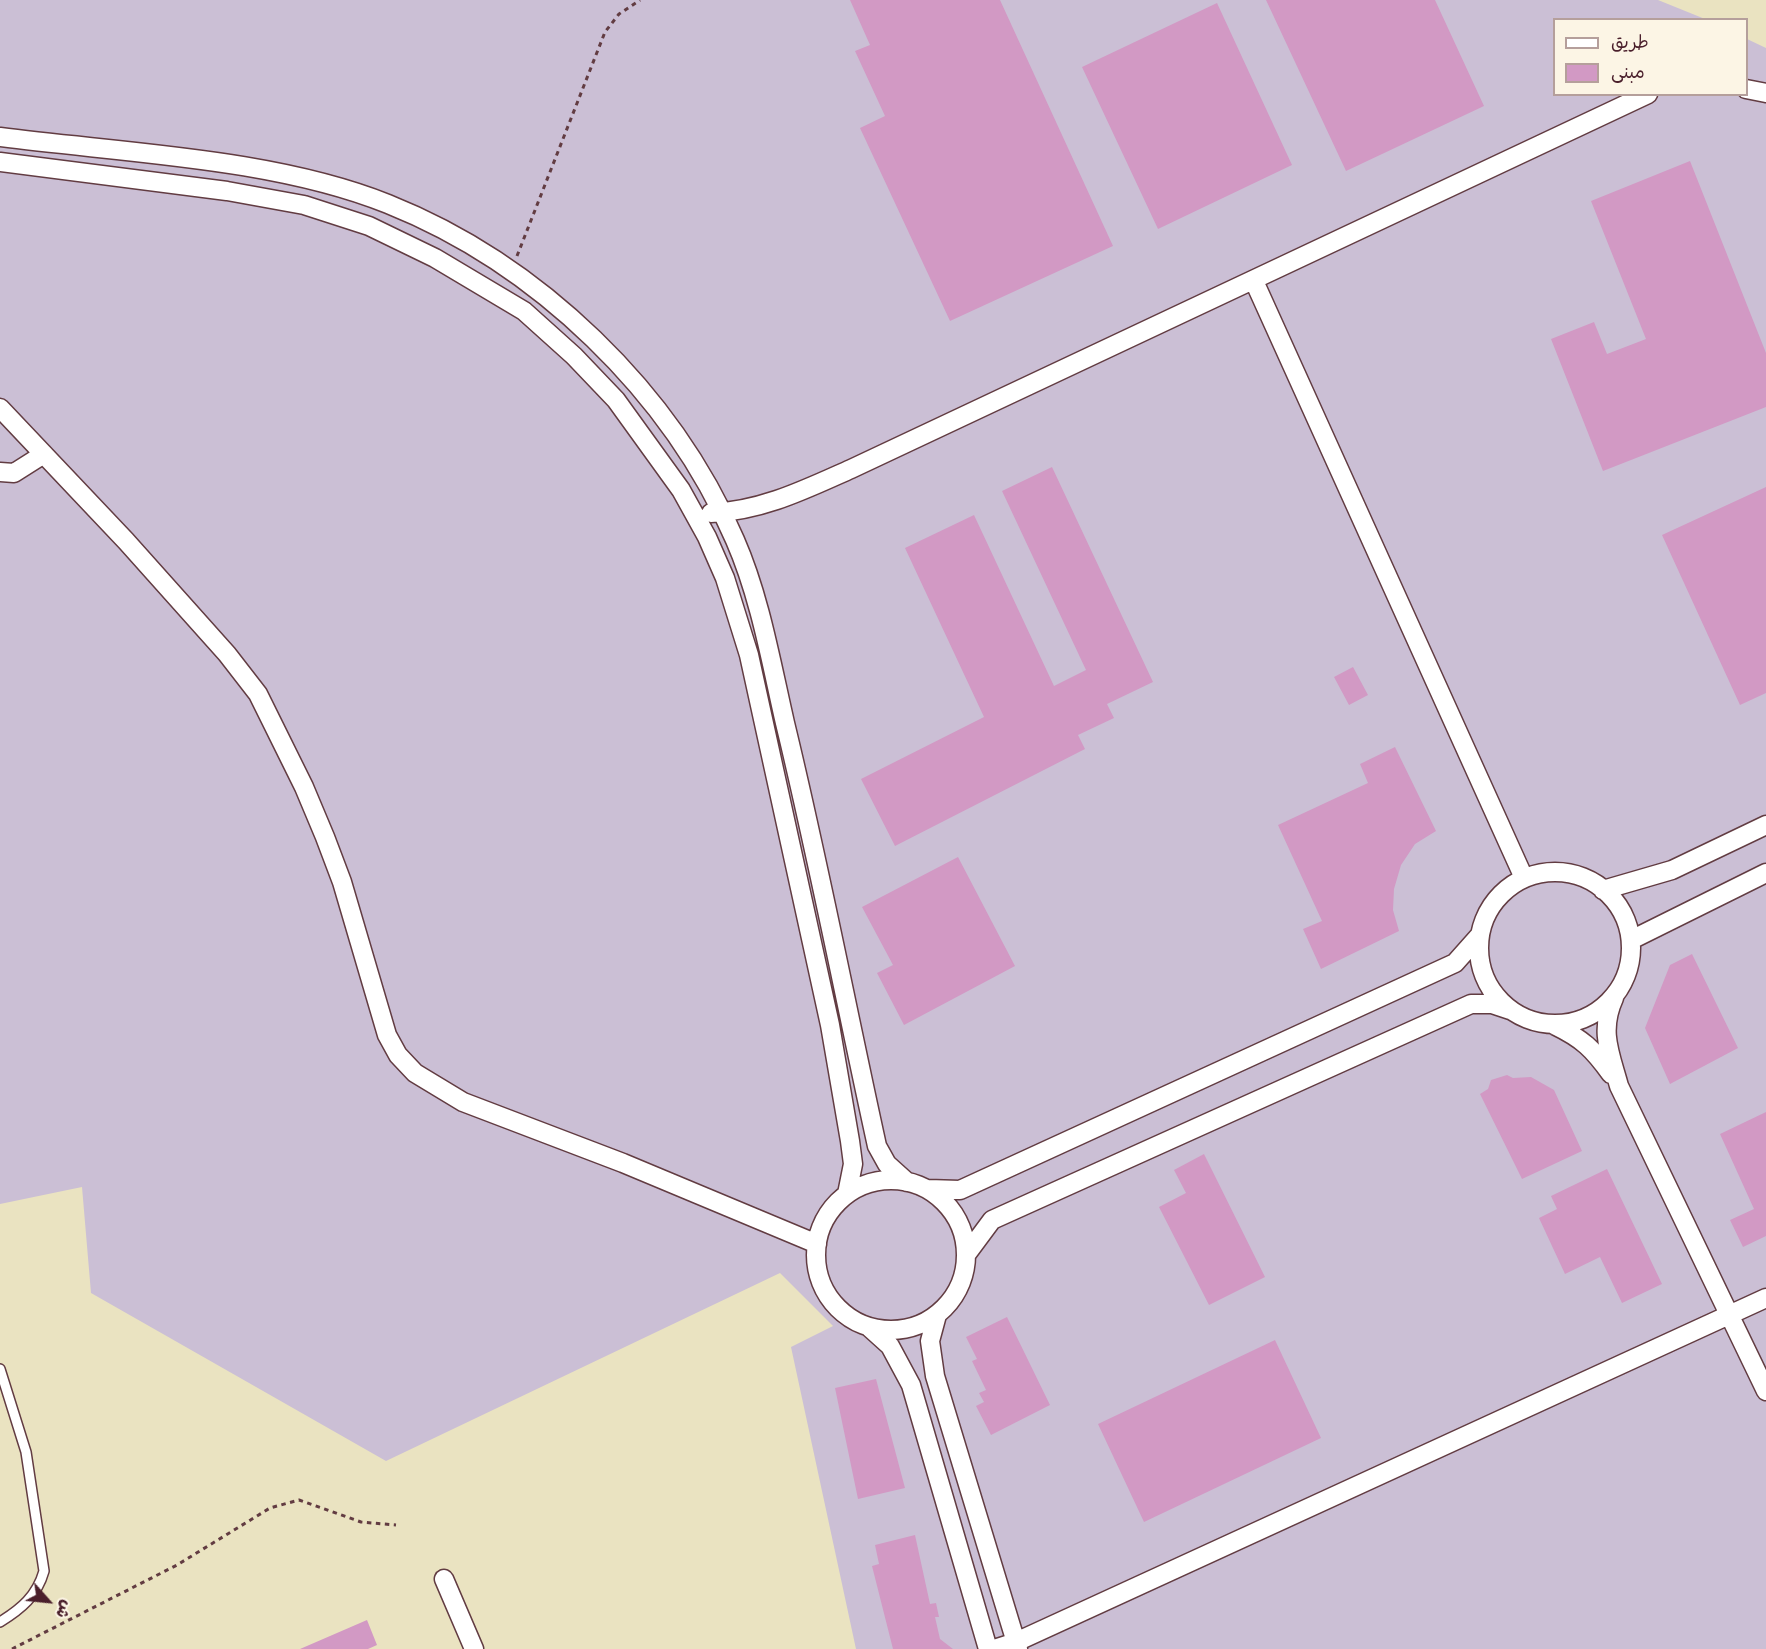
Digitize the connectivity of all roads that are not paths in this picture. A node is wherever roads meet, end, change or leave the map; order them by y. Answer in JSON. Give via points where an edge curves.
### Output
{"nodes":[{"id":1,"x":1748,"y":89,"type":"edge"},
{"id":2,"x":1766,"y":93,"type":"edge"},
{"id":3,"x":1644,"y":96,"type":"edge"},
{"id":4,"x":0,"y":137,"type":"edge"},
{"id":5,"x":0,"y":162,"type":"edge"},
{"id":6,"x":1254,"y":281,"type":"junction"},
{"id":7,"x":0,"y":408,"type":"edge"},
{"id":8,"x":44,"y":454,"type":"junction"},
{"id":9,"x":0,"y":472,"type":"edge"},
{"id":10,"x":722,"y":512,"type":"junction"},
{"id":11,"x":694,"y":513,"type":"junction"},
{"id":12,"x":1766,"y":825,"type":"edge"},
{"id":13,"x":1766,"y":873,"type":"edge"},
{"id":14,"x":1524,"y":878,"type":"junction"},
{"id":15,"x":1603,"y":890,"type":"junction"},
{"id":16,"x":1479,"y":936,"type":"junction"},
{"id":17,"x":1631,"y":940,"type":"junction"},
{"id":18,"x":1615,"y":994,"type":"junction"},
{"id":19,"x":1510,"y":1010,"type":"junction"},
{"id":20,"x":1554,"y":1025,"type":"junction"},
{"id":21,"x":1619,"y":1086,"type":"junction"},
{"id":22,"x":907,"y":1182,"type":"junction"},
{"id":23,"x":928,"y":1189,"type":"junction"},
{"id":24,"x":847,"y":1194,"type":"junction"},
{"id":25,"x":817,"y":1244,"type":"junction"},
{"id":26,"x":966,"y":1256,"type":"junction"},
{"id":27,"x":1766,"y":1298,"type":"edge"},
{"id":28,"x":1731,"y":1314,"type":"junction"},
{"id":29,"x":937,"y":1315,"type":"junction"},
{"id":30,"x":868,"y":1327,"type":"junction"},
{"id":31,"x":0,"y":1369,"type":"edge"},
{"id":32,"x":1766,"y":1391,"type":"edge"},
{"id":33,"x":444,"y":1579,"type":"dead end"},
{"id":34,"x":0,"y":1622,"type":"edge"},
{"id":35,"x":1017,"y":1646,"type":"edge"},
{"id":36,"x":474,"y":1649,"type":"edge"},
{"id":37,"x":988,"y":1649,"type":"edge"},
{"id":38,"x":994,"y":1649,"type":"edge"}],
"edges":[{"from":1,"to":2,"type":"street"},
{"from":3,"to":6,"type":"street"},
{"from":4,"to":10,"type":"street","via":[[241,167],[320,182],[388,204],[451,234],[509,271],[577,323],[621,365],[687,453]]},
{"from":5,"to":11,"type":"street","via":[[227,191],[304,205],[369,226],[435,258],[524,311],[574,356],[647,439]]},
{"from":6,"to":10,"type":"street","via":[[783,499]]},
{"from":6,"to":14,"type":"street"},
{"from":7,"to":8,"type":"street"},
{"from":8,"to":9,"type":"street","via":[[14,473]]},
{"from":8,"to":25,"type":"street","via":[[188,610],[258,694],[325,837],[387,1035],[398,1055],[415,1073],[463,1102]]},
{"from":10,"to":11,"type":"street"},
{"from":10,"to":22,"type":"street","via":[[756,603],[803,793],[877,1146],[887,1164]]},
{"from":11,"to":24,"type":"street","via":[[725,578],[749,655],[790,834],[850,1141],[853,1164]]},
{"from":12,"to":15,"type":"street","via":[[1672,870]]},
{"from":13,"to":17,"type":"street"},
{"from":14,"to":15,"type":"street","via":[[1545,872],[1576,875]]},
{"from":14,"to":16,"type":"street","via":[[1507,888],[1487,914]]},
{"from":15,"to":17,"type":"street","via":[[1613,898],[1626,921]]},
{"from":16,"to":19,"type":"street","via":[[1478,953],[1484,977],[1495,996]]},
{"from":16,"to":23,"type":"street","via":[[1455,963],[960,1190]]},
{"from":17,"to":18,"type":"street","via":[[1626,974]]},
{"from":18,"to":20,"type":"street","via":[[1597,1011],[1574,1022]]},
{"from":18,"to":21,"type":"street","via":[[1605,1023]]},
{"from":19,"to":20,"type":"street","via":[[1531,1021]]},
{"from":19,"to":26,"type":"street","via":[[1492,1004],[1471,1004],[992,1220]]},
{"from":20,"to":21,"type":"street","via":[[1592,1048]]},
{"from":21,"to":28,"type":"street"},
{"from":22,"to":23,"type":"street"},
{"from":22,"to":24,"type":"street","via":[[876,1182]]},
{"from":23,"to":26,"type":"street","via":[[957,1218]]},
{"from":24,"to":25,"type":"street","via":[[822,1225]]},
{"from":25,"to":30,"type":"street","via":[[816,1265],[822,1286],[849,1318]]},
{"from":26,"to":29,"type":"street","via":[[963,1278],[952,1299]]},
{"from":27,"to":28,"type":"street"},
{"from":28,"to":32,"type":"street"},
{"from":28,"to":35,"type":"street"},
{"from":29,"to":30,"type":"street","via":[[904,1329]]},
{"from":29,"to":35,"type":"street","via":[[930,1354]]},
{"from":30,"to":37,"type":"street","via":[[890,1346],[911,1385]]},
{"from":31,"to":34,"type":"lane","via":[[26,1452],[44,1571],[39,1588],[26,1604]]},
{"from":33,"to":36,"type":"street"},
{"from":35,"to":38,"type":"street"}]}
